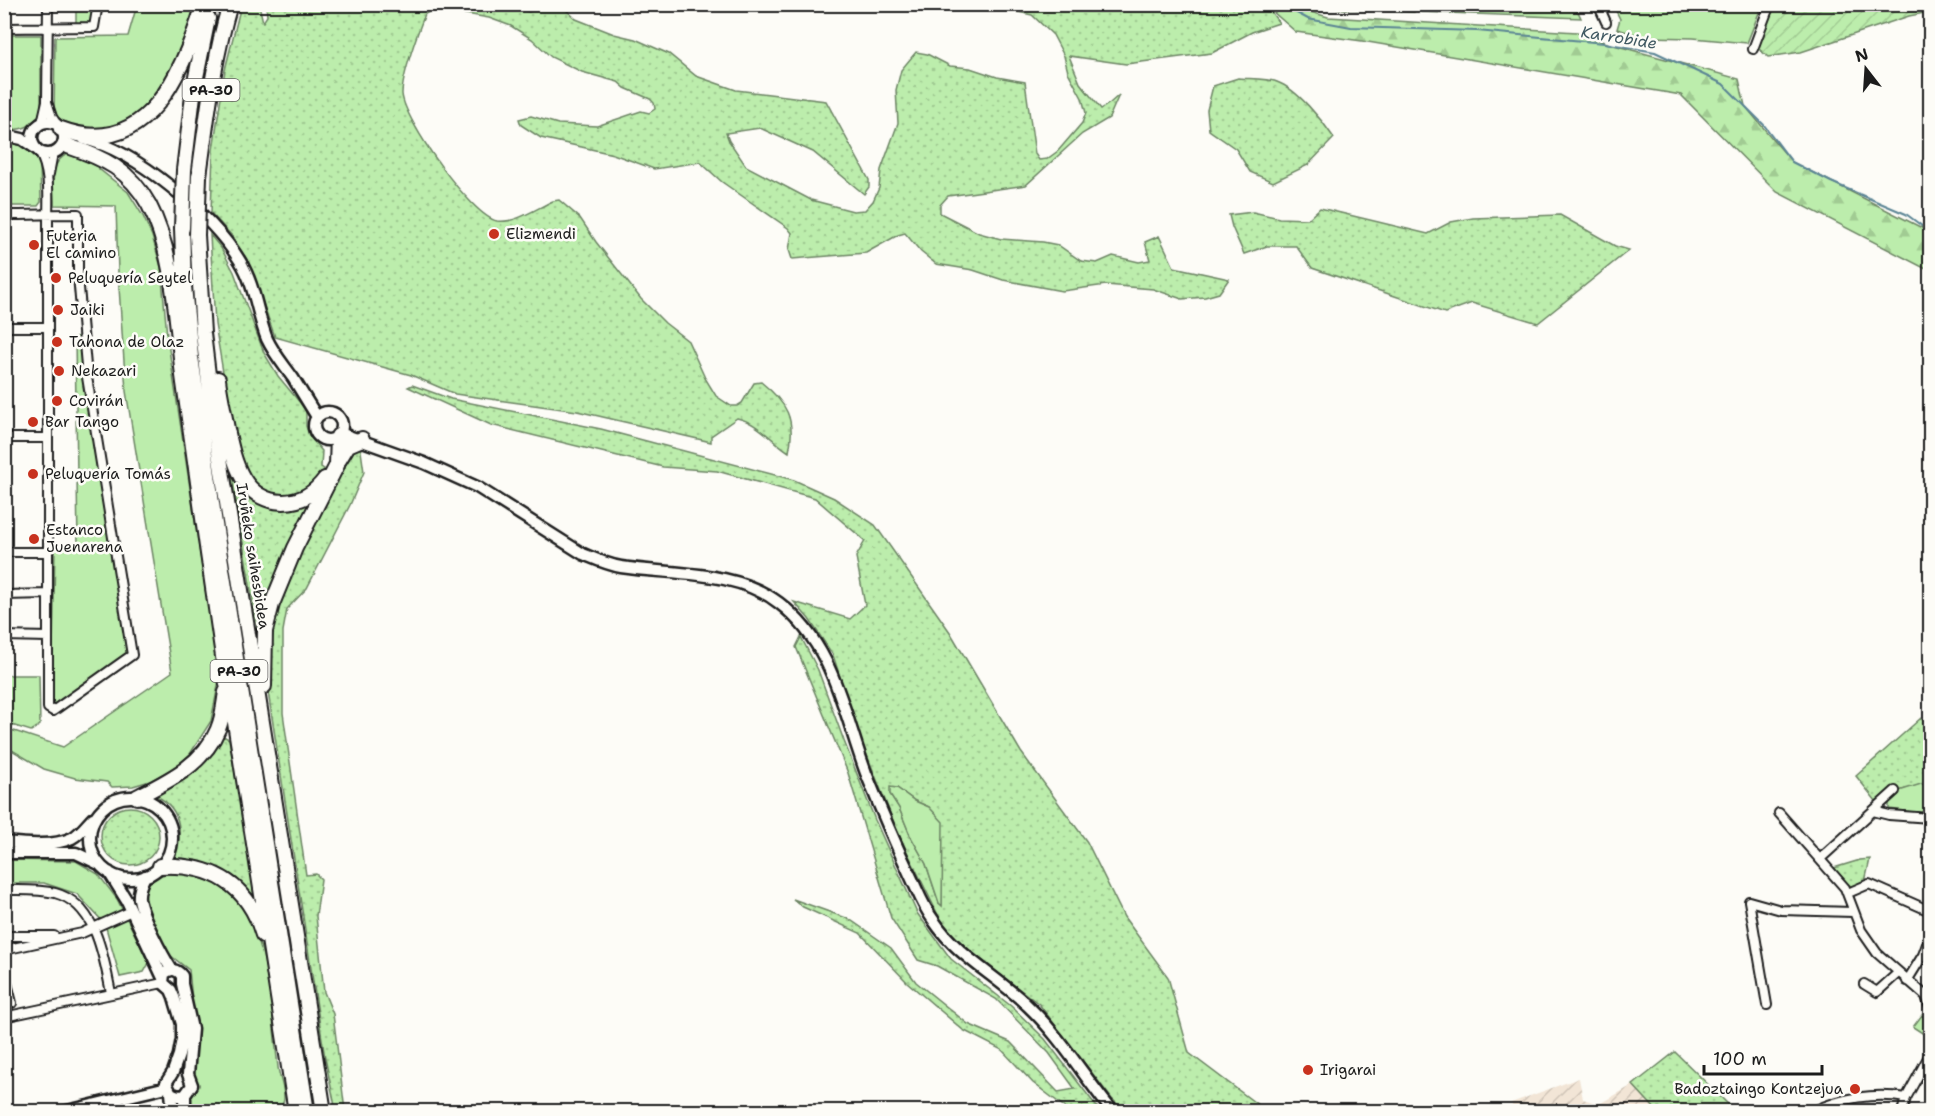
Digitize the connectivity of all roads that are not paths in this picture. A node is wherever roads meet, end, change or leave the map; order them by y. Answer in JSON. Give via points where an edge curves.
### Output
{"nodes":[{"id":1,"x":48,"y":4,"type":"edge"},
{"id":2,"x":98,"y":4,"type":"edge"},
{"id":3,"x":204,"y":4,"type":"edge"},
{"id":4,"x":212,"y":4,"type":"edge"},
{"id":5,"x":230,"y":4,"type":"edge"},
{"id":6,"x":1598,"y":4,"type":"edge"},
{"id":7,"x":1770,"y":4,"type":"edge"},
{"id":8,"x":1606,"y":22,"type":"dead end"},
{"id":9,"x":4,"y":28,"type":"edge"},
{"id":10,"x":48,"y":28,"type":"junction"},
{"id":11,"x":1753,"y":49,"type":"dead end"},
{"id":12,"x":47,"y":101,"type":"junction"},
{"id":13,"x":42,"y":123,"type":"junction"},
{"id":14,"x":32,"y":133,"type":"junction"},
{"id":15,"x":8,"y":135,"type":"edge"},
{"id":16,"x":61,"y":139,"type":"junction"},
{"id":17,"x":37,"y":150,"type":"junction"},
{"id":18,"x":47,"y":184,"type":"junction"},
{"id":19,"x":48,"y":214,"type":"junction"},
{"id":20,"x":4,"y":215,"type":"edge"},
{"id":21,"x":182,"y":247,"type":"junction"},
{"id":22,"x":198,"y":257,"type":"junction"},
{"id":23,"x":173,"y":299,"type":"junction"},
{"id":24,"x":4,"y":327,"type":"edge"},
{"id":25,"x":47,"y":327,"type":"junction"},
{"id":26,"x":321,"y":415,"type":"junction"},
{"id":27,"x":337,"y":434,"type":"junction"},
{"id":28,"x":4,"y":438,"type":"edge"},
{"id":29,"x":48,"y":438,"type":"junction"},
{"id":30,"x":362,"y":439,"type":"junction"},
{"id":31,"x":387,"y":448,"type":"junction"},
{"id":32,"x":338,"y":462,"type":"junction"},
{"id":33,"x":4,"y":552,"type":"edge"},
{"id":34,"x":47,"y":552,"type":"junction"},
{"id":35,"x":48,"y":594,"type":"junction"},
{"id":36,"x":4,"y":595,"type":"edge"},
{"id":37,"x":4,"y":636,"type":"edge"},
{"id":38,"x":48,"y":637,"type":"junction"},
{"id":39,"x":227,"y":684,"type":"junction"},
{"id":40,"x":1894,"y":791,"type":"dead end"},
{"id":41,"x":136,"y":797,"type":"junction"},
{"id":42,"x":276,"y":807,"type":"junction"},
{"id":43,"x":100,"y":811,"type":"junction"},
{"id":44,"x":1873,"y":811,"type":"junction"},
{"id":45,"x":1779,"y":813,"type":"dead end"},
{"id":46,"x":1930,"y":818,"type":"edge"},
{"id":47,"x":4,"y":842,"type":"edge"},
{"id":48,"x":4,"y":854,"type":"edge"},
{"id":49,"x":1820,"y":859,"type":"junction"},
{"id":50,"x":99,"y":864,"type":"junction"},
{"id":51,"x":160,"y":866,"type":"junction"},
{"id":52,"x":109,"y":872,"type":"junction"},
{"id":53,"x":145,"y":876,"type":"junction"},
{"id":54,"x":4,"y":890,"type":"edge"},
{"id":55,"x":1848,"y":893,"type":"junction"},
{"id":56,"x":1930,"y":911,"type":"edge"},
{"id":57,"x":1852,"y":912,"type":"junction"},
{"id":58,"x":127,"y":913,"type":"dead end"},
{"id":59,"x":95,"y":928,"type":"junction"},
{"id":60,"x":4,"y":936,"type":"edge"},
{"id":61,"x":70,"y":936,"type":"junction"},
{"id":62,"x":1930,"y":936,"type":"edge"},
{"id":63,"x":4,"y":950,"type":"edge"},
{"id":64,"x":172,"y":970,"type":"junction"},
{"id":65,"x":4,"y":971,"type":"edge"},
{"id":66,"x":1898,"y":973,"type":"junction"},
{"id":67,"x":276,"y":980,"type":"junction"},
{"id":68,"x":1907,"y":981,"type":"junction"},
{"id":69,"x":166,"y":984,"type":"junction"},
{"id":70,"x":182,"y":984,"type":"junction"},
{"id":71,"x":1864,"y":984,"type":"dead end"},
{"id":72,"x":111,"y":993,"type":"junction"},
{"id":73,"x":12,"y":1003,"type":"dead end"},
{"id":74,"x":1930,"y":1004,"type":"edge"},
{"id":75,"x":1767,"y":1005,"type":"dead end"},
{"id":76,"x":4,"y":1017,"type":"edge"},
{"id":77,"x":1930,"y":1054,"type":"edge"},
{"id":78,"x":173,"y":1072,"type":"junction"},
{"id":79,"x":188,"y":1074,"type":"junction"},
{"id":80,"x":169,"y":1090,"type":"junction"},
{"id":81,"x":185,"y":1095,"type":"junction"},
{"id":82,"x":1906,"y":1098,"type":"junction"},
{"id":83,"x":65,"y":1111,"type":"edge"},
{"id":84,"x":173,"y":1112,"type":"edge"},
{"id":85,"x":185,"y":1112,"type":"edge"},
{"id":86,"x":296,"y":1112,"type":"edge"},
{"id":87,"x":308,"y":1112,"type":"edge"},
{"id":88,"x":324,"y":1112,"type":"edge"},
{"id":89,"x":1113,"y":1112,"type":"edge"},
{"id":90,"x":1812,"y":1112,"type":"edge"},
{"id":91,"x":1902,"y":1112,"type":"edge"}],
"edges":[{"from":1,"to":10,"type":"street"},
{"from":2,"to":10,"type":"street","via":[[94,27]]},
{"from":3,"to":16,"type":"highway","via":[[178,75],[158,104],[144,117],[112,133]]},
{"from":4,"to":21,"type":"highway","number":"PA-30","bridge":true,"via":[[194,87],[184,170]]},
{"from":5,"to":22,"type":"highway","name":"Iruñeko saihesbidea","number":"PA-30","bridge":true,"via":[[209,100],[199,176]]},
{"from":6,"to":8,"type":"street"},
{"from":7,"to":11,"type":"street"},
{"from":9,"to":10,"type":"street"},
{"from":10,"to":12,"type":"street"},
{"from":12,"to":13,"type":"street"},
{"from":12,"to":16,"type":"street"},
{"from":13,"to":14,"type":"street"},
{"from":13,"to":16,"type":"street","via":[[53,123]]},
{"from":14,"to":15,"type":"street"},
{"from":14,"to":17,"type":"street"},
{"from":15,"to":17,"type":"street"},
{"from":16,"to":17,"type":"street","via":[[46,154]]},
{"from":16,"to":18,"type":"street"},
{"from":16,"to":23,"type":"highway","via":[[113,165],[138,187],[164,244]]},
{"from":16,"to":26,"type":"street","via":[[123,154],[150,171],[220,232],[242,263],[268,341]]},
{"from":17,"to":18,"type":"street","via":[[43,159]]},
{"from":18,"to":19,"type":"street"},
{"from":19,"to":20,"type":"street"},
{"from":19,"to":25,"type":"street"},
{"from":19,"to":38,"type":"street","via":[[78,214],[78,276],[87,377],[132,655],[53,711],[48,708]]},
{"from":21,"to":23,"type":"highway"},
{"from":21,"to":87,"type":"highway","number":"PA-30","via":[[191,357],[215,524]]},
{"from":22,"to":27,"type":"highway","via":[[229,438],[248,487],[256,495],[274,501],[295,502],[313,492],[331,467]]},
{"from":22,"to":42,"type":"highway","name":"Iruñeko saihesbidea","number":"PA-30","via":[[212,408]]},
{"from":23,"to":39,"type":"highway"},
{"from":24,"to":25,"type":"street"},
{"from":25,"to":29,"type":"street"},
{"from":26,"to":27,"type":"street","via":[[336,415]]},
{"from":26,"to":27,"type":"street","via":[[314,426],[315,433],[320,438]]},
{"from":27,"to":30,"type":"street"},
{"from":27,"to":31,"type":"street"},
{"from":27,"to":32,"type":"highway"},
{"from":28,"to":29,"type":"street"},
{"from":29,"to":34,"type":"street"},
{"from":30,"to":31,"type":"street"},
{"from":30,"to":32,"type":"highway","via":[[348,445]]},
{"from":31,"to":89,"type":"street","via":[[477,487],[583,554],[619,567],[720,578],[750,587],[778,602],[804,626],[824,655],[866,773],[933,921],[970,961],[1026,1004],[1053,1031]]},
{"from":32,"to":42,"type":"highway","via":[[282,576],[265,631],[264,684],[276,767]]},
{"from":33,"to":34,"type":"street"},
{"from":34,"to":35,"type":"street"},
{"from":35,"to":36,"type":"street"},
{"from":35,"to":38,"type":"street"},
{"from":37,"to":38,"type":"street"},
{"from":39,"to":41,"type":"highway","via":[[218,730],[199,758],[177,777]]},
{"from":39,"to":67,"type":"highway"},
{"from":40,"to":44,"type":"street"},
{"from":41,"to":43,"type":"street","via":[[110,802]]},
{"from":41,"to":51,"type":"street","via":[[149,801],[168,820],[171,847]]},
{"from":42,"to":88,"type":"highway","name":"Iruñeko saihesbidea","number":"PA-30"},
{"from":43,"to":47,"type":"street","via":[[74,838],[28,844]]},
{"from":43,"to":50,"type":"street","via":[[92,823],[90,837]]},
{"from":44,"to":46,"type":"street"},
{"from":44,"to":49,"type":"street"},
{"from":45,"to":49,"type":"street"},
{"from":48,"to":50,"type":"street","via":[[76,854]]},
{"from":49,"to":55,"type":"street"},
{"from":50,"to":52,"type":"street"},
{"from":51,"to":53,"type":"street"},
{"from":51,"to":67,"type":"highway","via":[[198,868],[234,887],[260,925]]},
{"from":52,"to":53,"type":"street","via":[[132,879]]},
{"from":52,"to":69,"type":"street"},
{"from":53,"to":64,"type":"street","via":[[140,900]]},
{"from":54,"to":59,"type":"street","via":[[56,894],[70,900]]},
{"from":55,"to":56,"type":"street","via":[[1869,884]]},
{"from":55,"to":57,"type":"street"},
{"from":57,"to":66,"type":"street","via":[[1877,953]]},
{"from":57,"to":75,"type":"street","via":[[1782,910],[1749,901]]},
{"from":58,"to":59,"type":"street"},
{"from":59,"to":61,"type":"street"},
{"from":59,"to":72,"type":"street"},
{"from":60,"to":61,"type":"street"},
{"from":61,"to":63,"type":"street"},
{"from":62,"to":68,"type":"street","via":[[1920,963]]},
{"from":64,"to":69,"type":"street","via":[[168,971]]},
{"from":64,"to":70,"type":"street","via":[[179,972]]},
{"from":65,"to":73,"type":"street"},
{"from":66,"to":68,"type":"street"},
{"from":66,"to":71,"type":"street","via":[[1877,992]]},
{"from":67,"to":86,"type":"highway"},
{"from":68,"to":74,"type":"street"},
{"from":69,"to":70,"type":"street","via":[[175,989]]},
{"from":69,"to":72,"type":"street"},
{"from":69,"to":78,"type":"street","via":[[179,1010],[182,1032]]},
{"from":70,"to":79,"type":"street","via":[[192,1029]]},
{"from":72,"to":76,"type":"street"},
{"from":77,"to":82,"type":"street"},
{"from":78,"to":79,"type":"street"},
{"from":78,"to":80,"type":"street","via":[[167,1079]]},
{"from":79,"to":81,"type":"street","via":[[192,1084]]},
{"from":80,"to":81,"type":"street","via":[[178,1096]]},
{"from":80,"to":83,"type":"street"},
{"from":80,"to":84,"type":"street"},
{"from":81,"to":85,"type":"street"},
{"from":82,"to":90,"type":"street","via":[[1865,1097],[1822,1106]]},
{"from":82,"to":91,"type":"street"}]}
